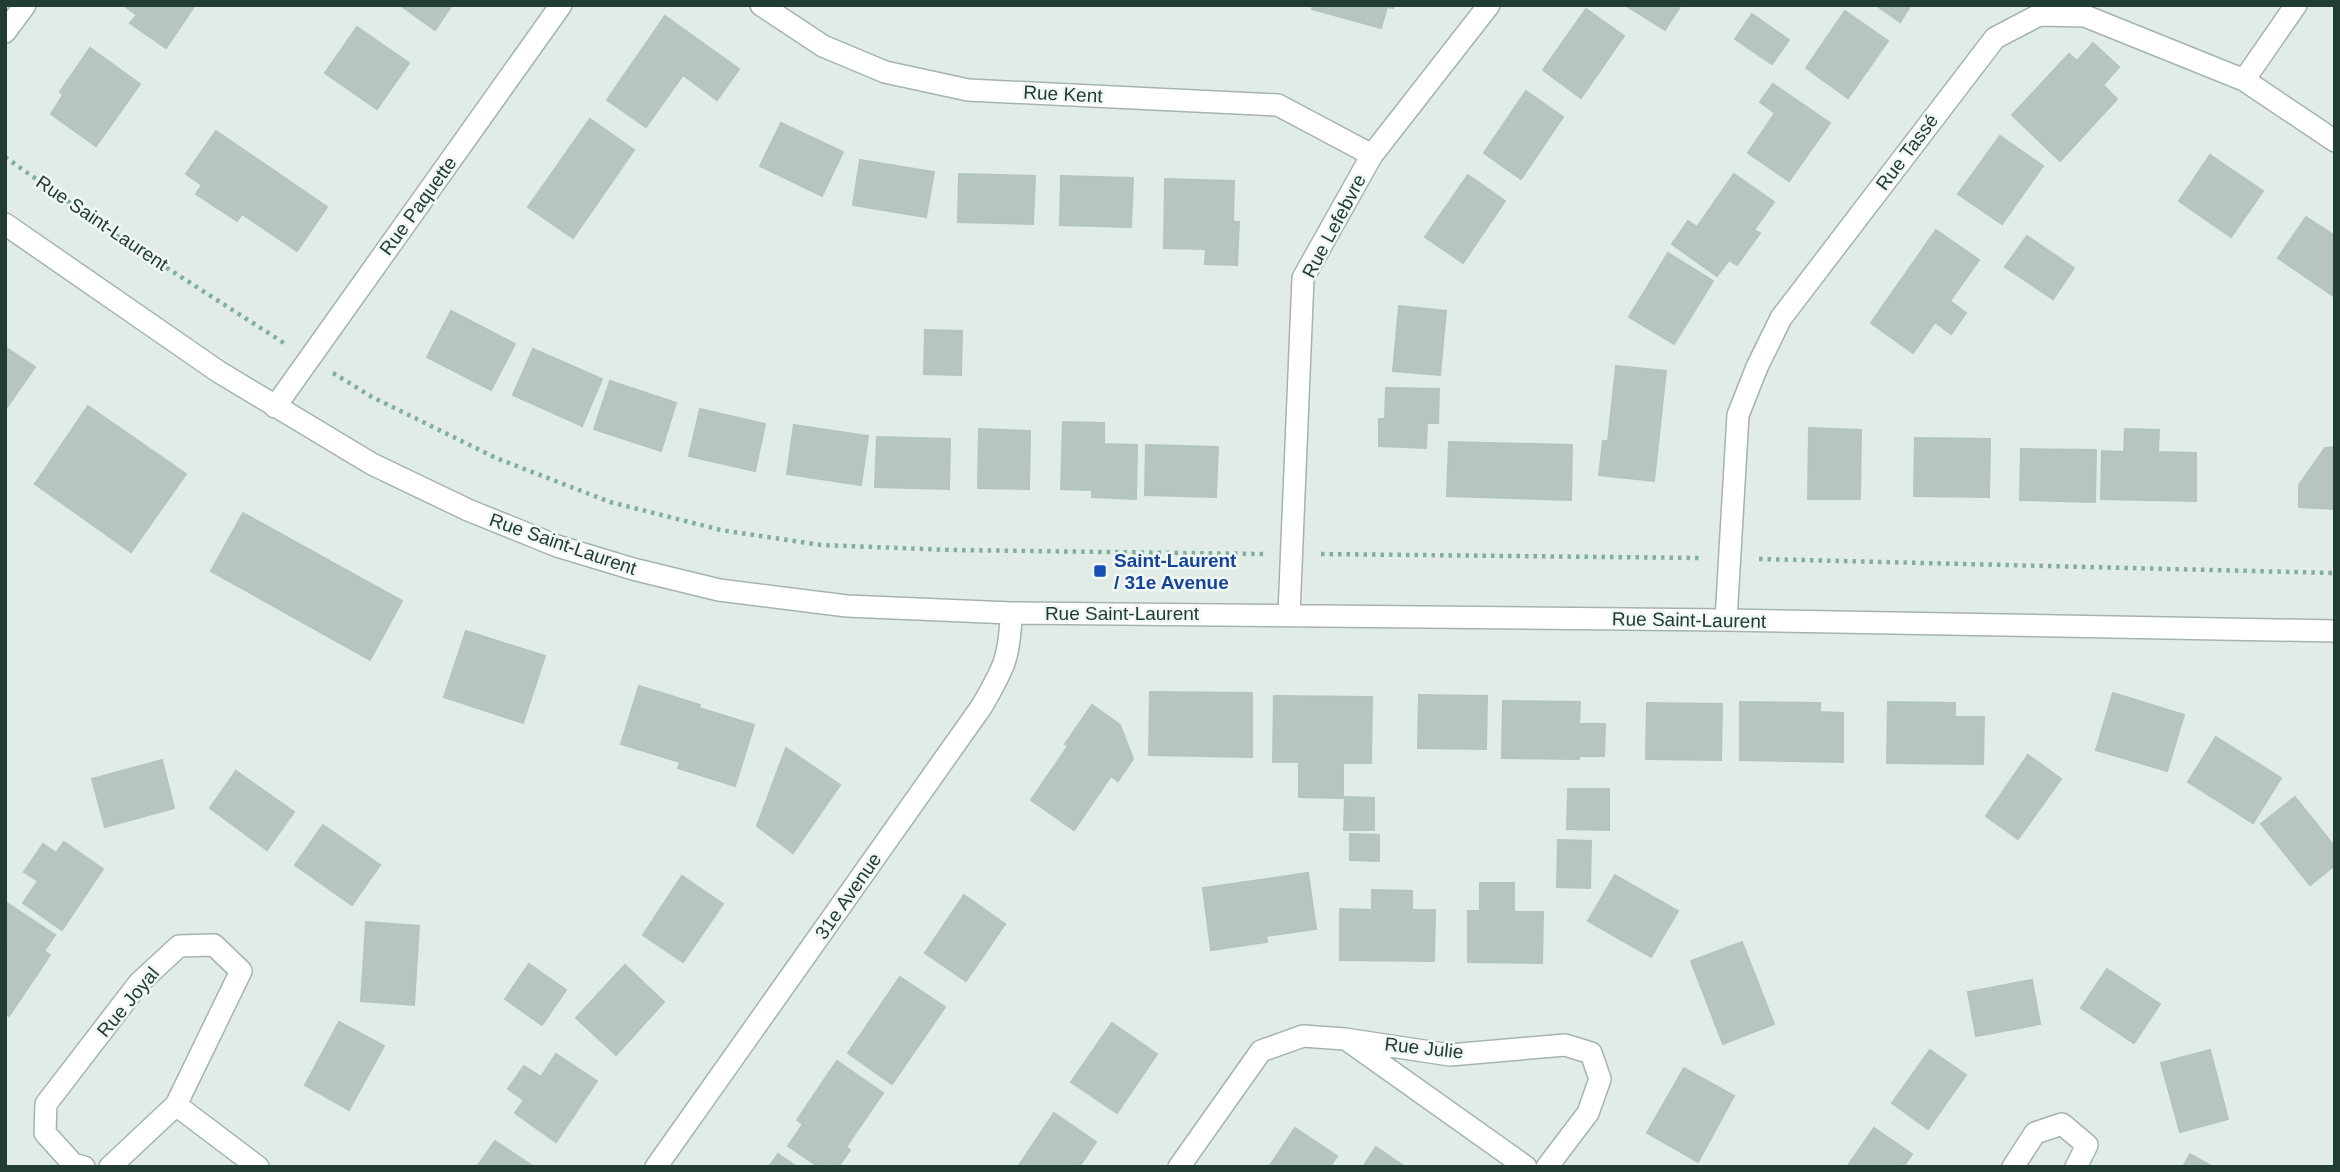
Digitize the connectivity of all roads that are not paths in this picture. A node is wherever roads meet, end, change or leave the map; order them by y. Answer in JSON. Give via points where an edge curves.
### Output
{"nodes":[{"id":1,"x":24,"y":5,"type":"edge"},
{"id":2,"x":561,"y":5,"type":"edge"},
{"id":3,"x":761,"y":5,"type":"edge"},
{"id":4,"x":1489,"y":5,"type":"edge"},
{"id":5,"x":2296,"y":5,"type":"edge"},
{"id":6,"x":5,"y":33,"type":"edge"},
{"id":7,"x":2244,"y":80,"type":"junction"},
{"id":8,"x":2335,"y":141,"type":"edge"},
{"id":9,"x":1372,"y":155,"type":"junction"},
{"id":10,"x":5,"y":224,"type":"edge"},
{"id":11,"x":275,"y":407,"type":"junction"},
{"id":12,"x":1011,"y":613,"type":"junction"},
{"id":13,"x":1289,"y":614,"type":"junction"},
{"id":14,"x":1726,"y":620,"type":"junction"},
{"id":15,"x":2335,"y":631,"type":"edge"},
{"id":16,"x":1345,"y":1039,"type":"junction"},
{"id":17,"x":176,"y":1105,"type":"junction"},
{"id":18,"x":84,"y":1167,"type":"edge"},
{"id":19,"x":110,"y":1167,"type":"edge"},
{"id":20,"x":258,"y":1167,"type":"edge"},
{"id":21,"x":656,"y":1167,"type":"edge"},
{"id":22,"x":1179,"y":1167,"type":"edge"},
{"id":23,"x":1526,"y":1167,"type":"edge"},
{"id":24,"x":1547,"y":1167,"type":"edge"},
{"id":25,"x":2013,"y":1167,"type":"edge"},
{"id":26,"x":2076,"y":1167,"type":"edge"}],
"edges":[{"from":1,"to":6,"type":"street"},
{"from":2,"to":11,"type":"street","name":"Rue Paquette"},
{"from":3,"to":9,"type":"street","name":"Rue Kent","via":[[823,46],[885,72],[968,90],[1278,105]]},
{"from":4,"to":9,"type":"street","name":"Rue Lefebvre"},
{"from":5,"to":7,"type":"street"},
{"from":7,"to":8,"type":"street","name":"Rue Tassé"},
{"from":7,"to":14,"type":"street","name":"Rue Tassé","via":[[2085,16],[2039,15],[1995,38],[1781,318],[1757,367],[1738,415]]},
{"from":9,"to":13,"type":"street","name":"Rue Lefebvre","via":[[1303,278]]},
{"from":10,"to":11,"type":"street","name":"Rue Saint-Laurent"},
{"from":11,"to":12,"type":"street","name":"Rue Saint-Laurent","via":[[372,464],[468,510],[557,546],[633,569],[719,590],[803,602]]},
{"from":12,"to":13,"type":"street","name":"Rue Saint-Laurent"},
{"from":12,"to":21,"type":"street","name":"31e Avenue","via":[[1006,661],[982,706]]},
{"from":13,"to":14,"type":"street","name":"Rue Saint-Laurent"},
{"from":14,"to":15,"type":"street","name":"Rue Saint-Laurent"},
{"from":16,"to":22,"type":"street","via":[[1303,1036],[1261,1051]]},
{"from":16,"to":23,"type":"street","name":"Rue Julie"},
{"from":16,"to":24,"type":"street","name":"Rue Julie","via":[[1450,1055],[1564,1045],[1591,1053],[1600,1079],[1588,1113]]},
{"from":17,"to":18,"type":"street","name":"Rue Joyal","via":[[241,971],[214,945],[179,946],[139,983],[46,1104],[45,1133],[73,1164]]},
{"from":17,"to":19,"type":"street","name":"Rue Joyal"},
{"from":17,"to":20,"type":"street"},
{"from":25,"to":26,"type":"street","via":[[2035,1133],[2062,1124],[2087,1145]]}]}
